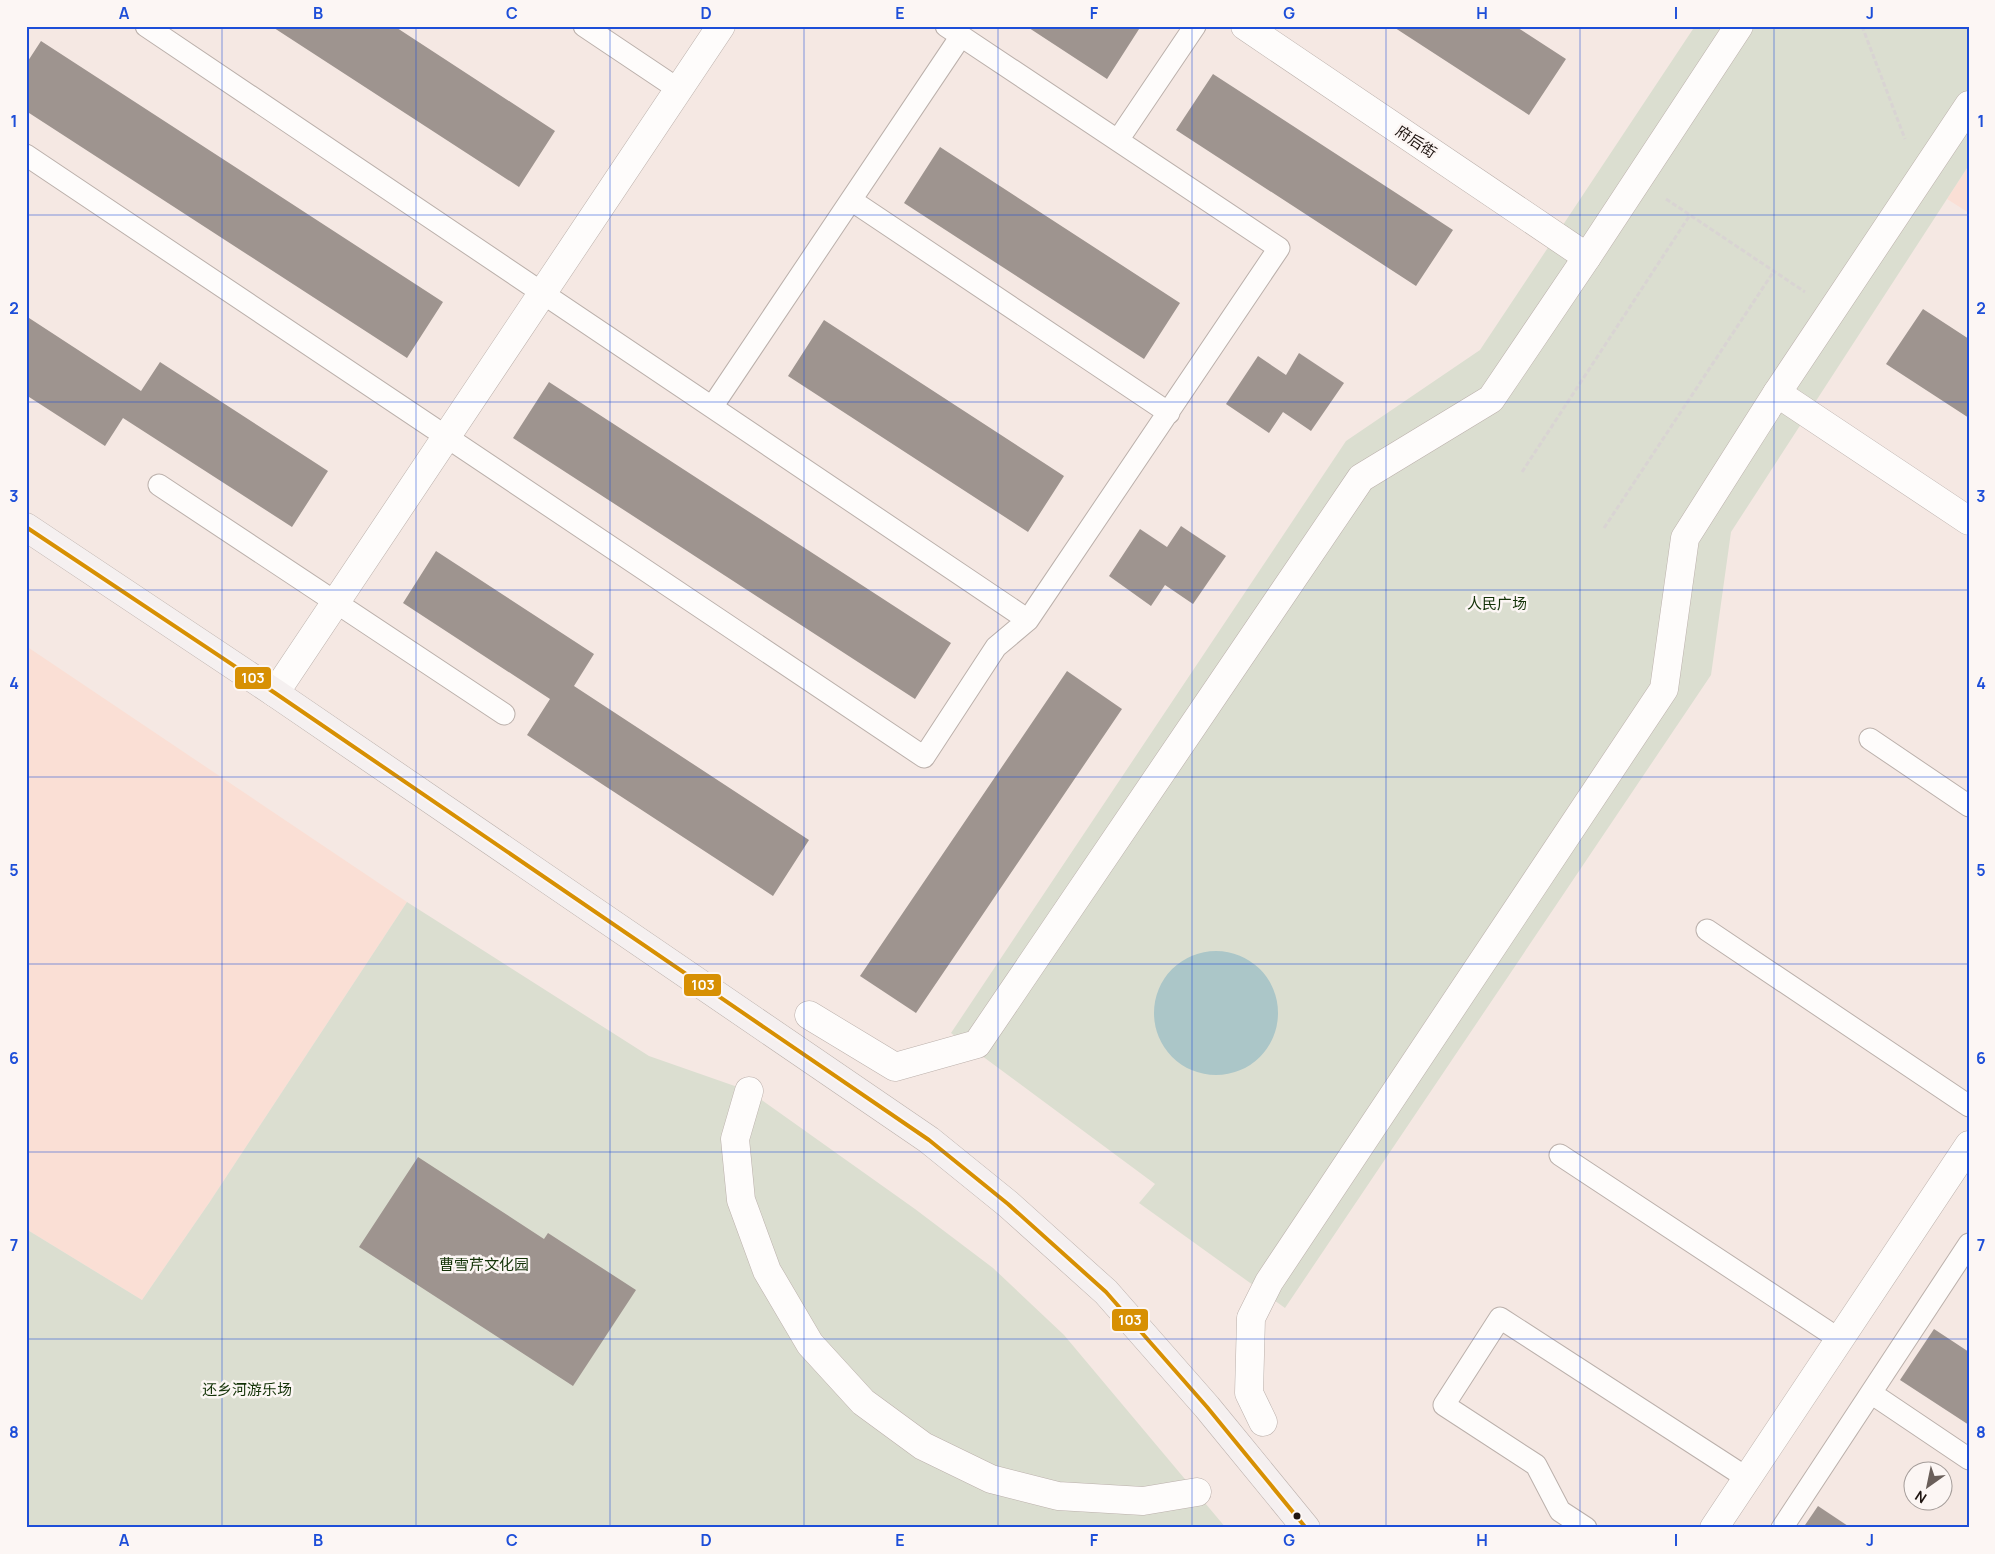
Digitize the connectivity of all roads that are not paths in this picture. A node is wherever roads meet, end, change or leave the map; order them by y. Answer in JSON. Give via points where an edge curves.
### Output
{"nodes":[{"id":1,"x":146,"y":26,"type":"edge"},
{"id":2,"x":584,"y":26,"type":"edge"},
{"id":3,"x":721,"y":26,"type":"edge"},
{"id":4,"x":1195,"y":26,"type":"edge"},
{"id":5,"x":1245,"y":26,"type":"edge"},
{"id":6,"x":1739,"y":26,"type":"edge"},
{"id":7,"x":953,"y":31,"type":"edge"},
{"id":8,"x":678,"y":89,"type":"junction"},
{"id":9,"x":1969,"y":105,"type":"edge"},
{"id":10,"x":1118,"y":140,"type":"junction"},
{"id":11,"x":26,"y":155,"type":"edge"},
{"id":12,"x":851,"y":200,"type":"junction"},
{"id":13,"x":1587,"y":257,"type":"junction"},
{"id":14,"x":542,"y":293,"type":"junction"},
{"id":15,"x":1778,"y":393,"type":"junction"},
{"id":16,"x":712,"y":407,"type":"junction"},
{"id":17,"x":1168,"y":413,"type":"junction"},
{"id":18,"x":447,"y":437,"type":"junction"},
{"id":19,"x":159,"y":485,"type":"dead end"},
{"id":20,"x":1969,"y":521,"type":"edge"},
{"id":21,"x":26,"y":527,"type":"edge"},
{"id":22,"x":336,"y":603,"type":"junction"},
{"id":23,"x":1028,"y":620,"type":"junction"},
{"id":24,"x":275,"y":692,"type":"junction"},
{"id":25,"x":504,"y":714,"type":"dead end"},
{"id":26,"x":1870,"y":739,"type":"dead end"},
{"id":27,"x":1969,"y":806,"type":"edge"},
{"id":28,"x":1706,"y":930,"type":"dead end"},
{"id":29,"x":809,"y":1015,"type":"dead end"},
{"id":30,"x":749,"y":1091,"type":"dead end"},
{"id":31,"x":1969,"y":1106,"type":"edge"},
{"id":32,"x":1969,"y":1145,"type":"edge"},
{"id":33,"x":1560,"y":1155,"type":"dead end"},
{"id":34,"x":1969,"y":1244,"type":"edge"},
{"id":35,"x":1839,"y":1339,"type":"junction"},
{"id":36,"x":1870,"y":1393,"type":"junction"},
{"id":37,"x":1263,"y":1422,"type":"dead end"},
{"id":38,"x":1969,"y":1459,"type":"edge"},
{"id":39,"x":1747,"y":1478,"type":"junction"},
{"id":40,"x":1197,"y":1492,"type":"dead end"},
{"id":41,"x":1306,"y":1528,"type":"edge"},
{"id":42,"x":1586,"y":1528,"type":"edge"},
{"id":43,"x":1714,"y":1528,"type":"edge"},
{"id":44,"x":1782,"y":1528,"type":"edge"}],
"edges":[{"from":1,"to":14,"type":"lane"},
{"from":2,"to":8,"type":"lane"},
{"from":3,"to":8,"type":"street"},
{"from":4,"to":10,"type":"lane"},
{"from":5,"to":13,"type":"street","name":"府后街"},
{"from":6,"to":13,"type":"street"},
{"from":7,"to":10,"type":"lane"},
{"from":7,"to":12,"type":"lane"},
{"from":8,"to":14,"type":"street"},
{"from":9,"to":15,"type":"street"},
{"from":10,"to":17,"type":"lane","via":[[1279,248]]},
{"from":11,"to":18,"type":"lane"},
{"from":12,"to":16,"type":"lane"},
{"from":12,"to":17,"type":"lane"},
{"from":13,"to":29,"type":"street","via":[[1491,399],[1361,478],[977,1044],[895,1067]]},
{"from":14,"to":16,"type":"lane"},
{"from":14,"to":18,"type":"street"},
{"from":15,"to":20,"type":"street"},
{"from":15,"to":37,"type":"street","via":[[1685,538],[1664,689],[1269,1282],[1251,1318],[1250,1393]]},
{"from":16,"to":23,"type":"lane"},
{"from":17,"to":23,"type":"lane"},
{"from":18,"to":22,"type":"street"},
{"from":18,"to":23,"type":"lane","via":[[924,757],[996,647]]},
{"from":19,"to":22,"type":"lane"},
{"from":21,"to":24,"type":"main road"},
{"from":22,"to":24,"type":"street"},
{"from":22,"to":25,"type":"lane"},
{"from":24,"to":41,"type":"main road","via":[[928,1140],[1008,1204],[1106,1292]]},
{"from":26,"to":27,"type":"lane"},
{"from":28,"to":31,"type":"lane"},
{"from":30,"to":40,"type":"street","via":[[735,1139],[741,1200],[767,1271],[810,1344],[863,1402],[923,1446],[991,1479],[1058,1496],[1143,1501]]},
{"from":32,"to":35,"type":"street"},
{"from":33,"to":35,"type":"lane"},
{"from":34,"to":36,"type":"lane"},
{"from":35,"to":39,"type":"street"},
{"from":36,"to":38,"type":"lane"},
{"from":36,"to":44,"type":"lane"},
{"from":39,"to":42,"type":"lane","via":[[1500,1318],[1444,1405],[1536,1465],[1560,1511]]},
{"from":39,"to":43,"type":"street"}]}
